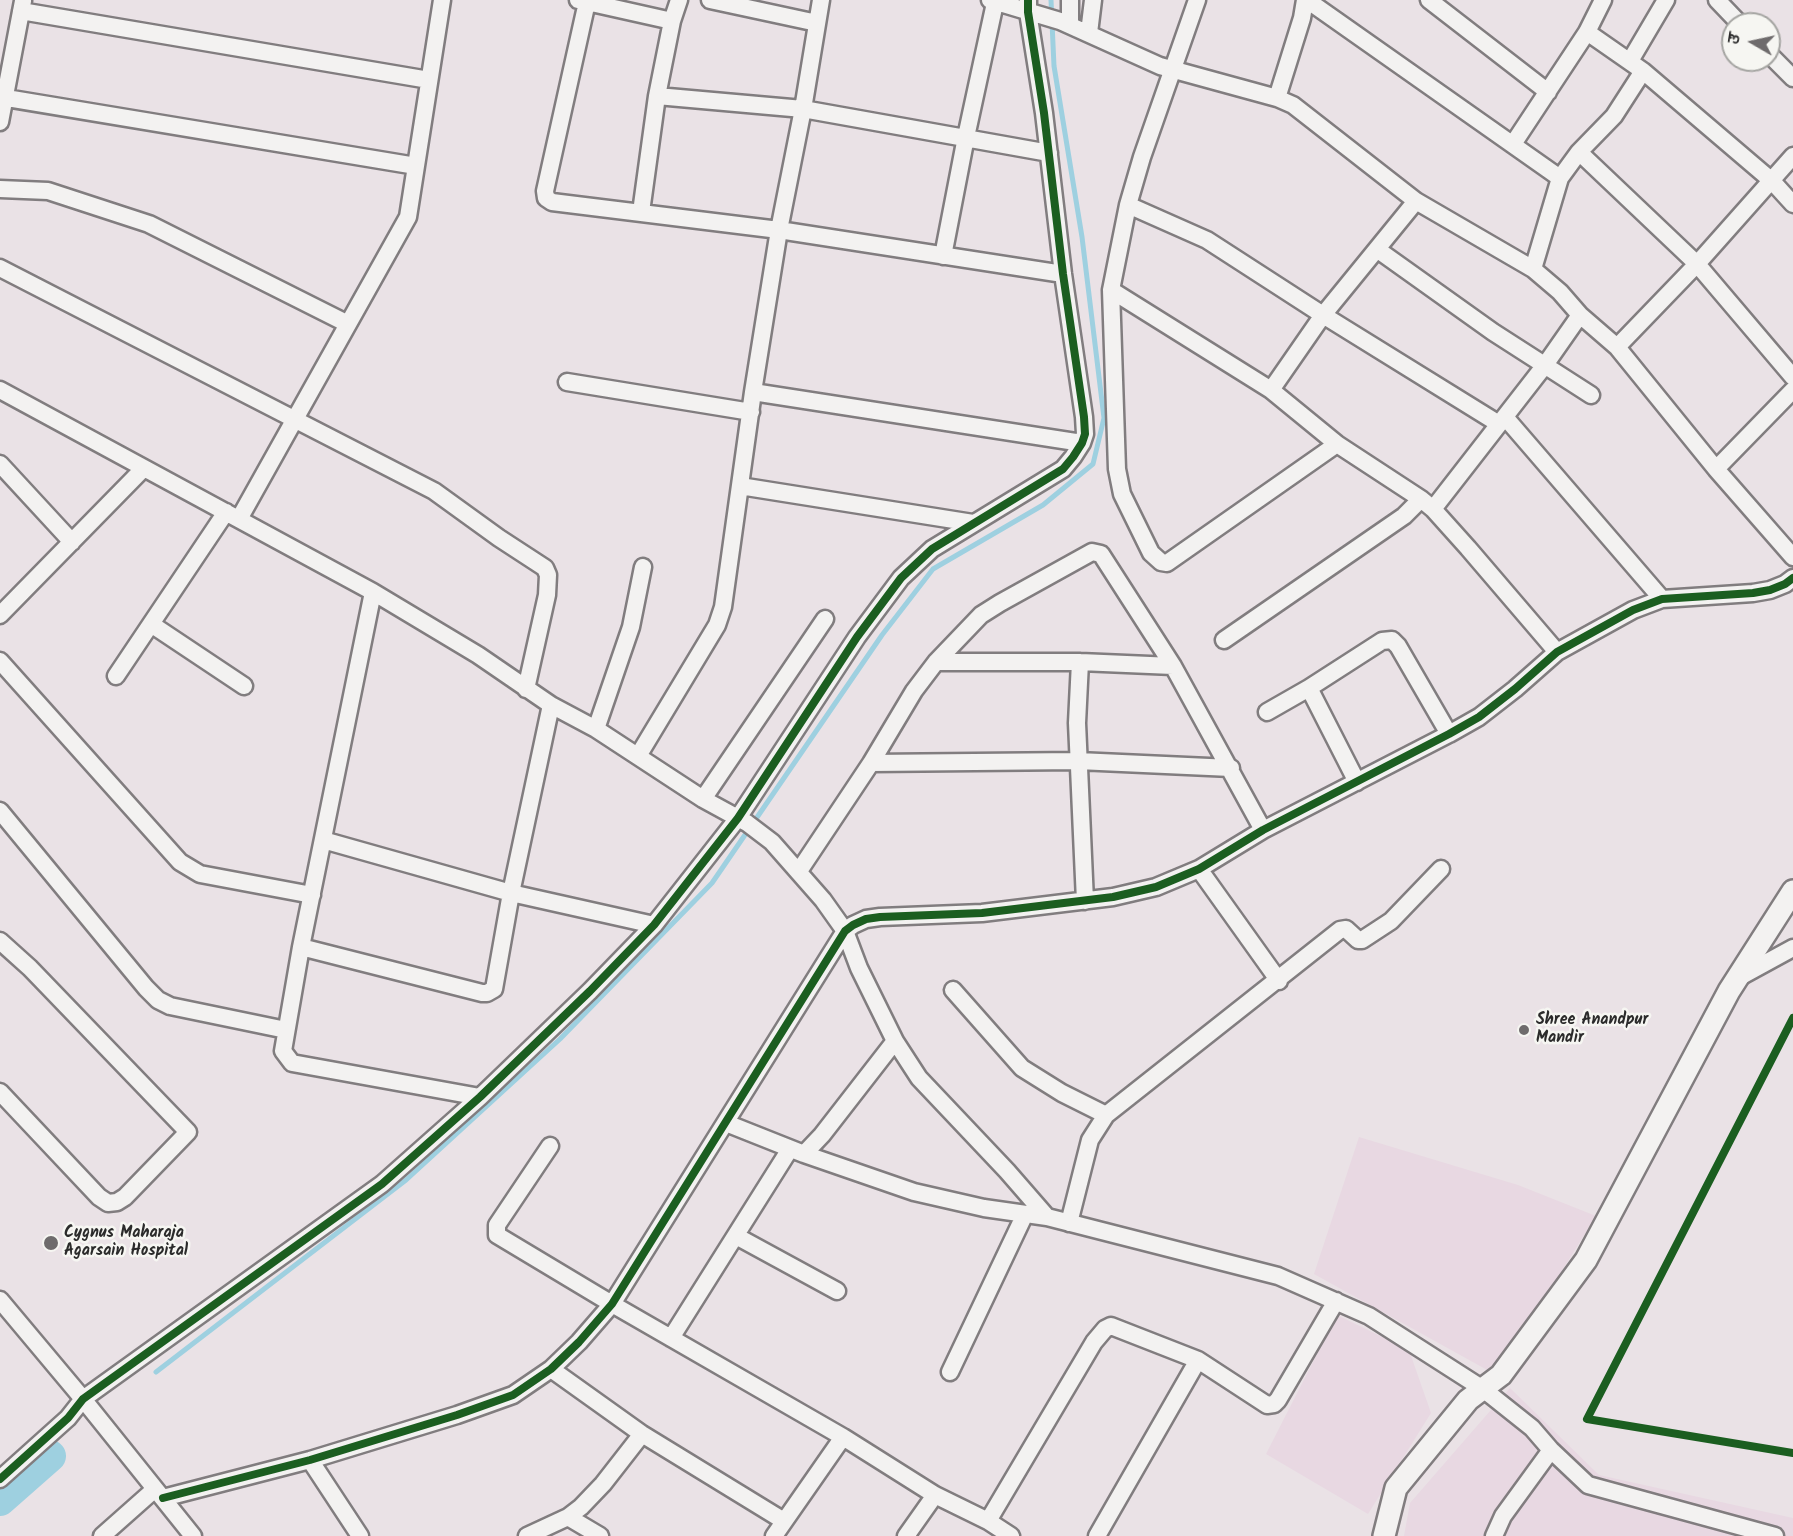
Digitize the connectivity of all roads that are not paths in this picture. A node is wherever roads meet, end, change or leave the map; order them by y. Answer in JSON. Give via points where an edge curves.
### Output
{"nodes":[{"id":1,"x":442,"y":0,"type":"edge"},
{"id":2,"x":679,"y":0,"type":"edge"},
{"id":3,"x":710,"y":0,"type":"edge"},
{"id":4,"x":821,"y":0,"type":"edge"},
{"id":5,"x":1070,"y":0,"type":"edge"},
{"id":6,"x":1093,"y":0,"type":"edge"},
{"id":7,"x":1197,"y":0,"type":"edge"},
{"id":8,"x":1306,"y":0,"type":"edge"},
{"id":9,"x":1429,"y":0,"type":"edge"},
{"id":10,"x":1603,"y":0,"type":"edge"},
{"id":11,"x":1666,"y":0,"type":"edge"},
{"id":12,"x":1717,"y":0,"type":"edge"},
{"id":13,"x":582,"y":1,"type":"edge"},
{"id":14,"x":992,"y":1,"type":"edge"},
{"id":15,"x":22,"y":6,"type":"edge"},
{"id":16,"x":1032,"y":9,"type":"edge"},
{"id":17,"x":1728,"y":12,"type":"edge"},
{"id":18,"x":672,"y":21,"type":"junction"},
{"id":19,"x":817,"y":23,"type":"junction"},
{"id":20,"x":1065,"y":23,"type":"junction"},
{"id":21,"x":1587,"y":32,"type":"junction"},
{"id":22,"x":1089,"y":33,"type":"junction"},
{"id":23,"x":1636,"y":66,"type":"junction"},
{"id":24,"x":1781,"y":66,"type":"edge"},
{"id":25,"x":1172,"y":69,"type":"junction"},
{"id":26,"x":1793,"y":78,"type":"edge"},
{"id":27,"x":429,"y":80,"type":"junction"},
{"id":28,"x":1548,"y":93,"type":"junction"},
{"id":29,"x":657,"y":96,"type":"junction"},
{"id":30,"x":2,"y":97,"type":"edge"},
{"id":31,"x":1277,"y":98,"type":"junction"},
{"id":32,"x":803,"y":109,"type":"junction"},
{"id":33,"x":0,"y":122,"type":"edge"},
{"id":34,"x":966,"y":137,"type":"junction"},
{"id":35,"x":1513,"y":144,"type":"junction"},
{"id":36,"x":1579,"y":152,"type":"junction"},
{"id":37,"x":1048,"y":153,"type":"junction"},
{"id":38,"x":1793,"y":156,"type":"edge"},
{"id":39,"x":416,"y":166,"type":"junction"},
{"id":40,"x":1560,"y":178,"type":"junction"},
{"id":41,"x":1772,"y":181,"type":"junction"},
{"id":42,"x":0,"y":189,"type":"edge"},
{"id":43,"x":1416,"y":201,"type":"junction"},
{"id":44,"x":1793,"y":204,"type":"edge"},
{"id":45,"x":1128,"y":206,"type":"junction"},
{"id":46,"x":641,"y":213,"type":"junction"},
{"id":47,"x":779,"y":230,"type":"junction"},
{"id":48,"x":1378,"y":250,"type":"junction"},
{"id":49,"x":943,"y":256,"type":"junction"},
{"id":50,"x":1697,"y":264,"type":"junction"},
{"id":51,"x":0,"y":268,"type":"edge"},
{"id":52,"x":1533,"y":269,"type":"junction"},
{"id":53,"x":1063,"y":274,"type":"junction"},
{"id":54,"x":1111,"y":290,"type":"junction"},
{"id":55,"x":1323,"y":315,"type":"junction"},
{"id":56,"x":1580,"y":315,"type":"junction"},
{"id":57,"x":348,"y":324,"type":"junction"},
{"id":58,"x":1617,"y":347,"type":"junction"},
{"id":59,"x":1545,"y":365,"type":"junction"},
{"id":60,"x":1793,"y":377,"type":"edge"},
{"id":61,"x":567,"y":382,"type":"dead end"},
{"id":62,"x":0,"y":390,"type":"edge"},
{"id":63,"x":1271,"y":390,"type":"junction"},
{"id":64,"x":1793,"y":390,"type":"edge"},
{"id":65,"x":753,"y":393,"type":"junction"},
{"id":66,"x":1592,"y":395,"type":"dead end"},
{"id":67,"x":751,"y":412,"type":"junction"},
{"id":68,"x":294,"y":420,"type":"junction"},
{"id":69,"x":1502,"y":421,"type":"junction"},
{"id":70,"x":1082,"y":443,"type":"junction"},
{"id":71,"x":1337,"y":444,"type":"junction"},
{"id":72,"x":0,"y":464,"type":"edge"},
{"id":73,"x":144,"y":468,"type":"junction"},
{"id":74,"x":1716,"y":469,"type":"junction"},
{"id":75,"x":740,"y":486,"type":"junction"},
{"id":76,"x":1427,"y":504,"type":"junction"},
{"id":77,"x":232,"y":516,"type":"junction"},
{"id":78,"x":973,"y":523,"type":"junction"},
{"id":79,"x":72,"y":542,"type":"junction"},
{"id":80,"x":1790,"y":549,"type":"edge"},
{"id":81,"x":644,"y":567,"type":"dead end"},
{"id":82,"x":1793,"y":578,"type":"edge"},
{"id":83,"x":373,"y":592,"type":"junction"},
{"id":84,"x":1662,"y":599,"type":"junction"},
{"id":85,"x":0,"y":615,"type":"edge"},
{"id":86,"x":825,"y":618,"type":"dead end"},
{"id":87,"x":151,"y":624,"type":"junction"},
{"id":88,"x":1224,"y":640,"type":"dead end"},
{"id":89,"x":1557,"y":652,"type":"junction"},
{"id":90,"x":0,"y":661,"type":"edge"},
{"id":91,"x":936,"y":662,"type":"junction"},
{"id":92,"x":1080,"y":662,"type":"junction"},
{"id":93,"x":1173,"y":666,"type":"junction"},
{"id":94,"x":116,"y":676,"type":"dead end"},
{"id":95,"x":244,"y":686,"type":"dead end"},
{"id":96,"x":1309,"y":688,"type":"junction"},
{"id":97,"x":526,"y":689,"type":"junction"},
{"id":98,"x":551,"y":705,"type":"junction"},
{"id":99,"x":1267,"y":712,"type":"dead end"},
{"id":100,"x":596,"y":729,"type":"junction"},
{"id":101,"x":1449,"y":734,"type":"junction"},
{"id":102,"x":638,"y":756,"type":"junction"},
{"id":103,"x":1078,"y":761,"type":"junction"},
{"id":104,"x":872,"y":763,"type":"junction"},
{"id":105,"x":1231,"y":768,"type":"junction"},
{"id":106,"x":1357,"y":782,"type":"junction"},
{"id":107,"x":703,"y":799,"type":"junction"},
{"id":108,"x":0,"y":811,"type":"edge"},
{"id":109,"x":742,"y":821,"type":"junction"},
{"id":110,"x":1263,"y":830,"type":"junction"},
{"id":111,"x":323,"y":840,"type":"junction"},
{"id":112,"x":1199,"y":869,"type":"junction"},
{"id":113,"x":1441,"y":869,"type":"dead end"},
{"id":114,"x":799,"y":871,"type":"junction"},
{"id":115,"x":1793,"y":891,"type":"edge"},
{"id":116,"x":511,"y":893,"type":"junction"},
{"id":117,"x":312,"y":895,"type":"junction"},
{"id":118,"x":1085,"y":901,"type":"junction"},
{"id":119,"x":654,"y":925,"type":"junction"},
{"id":120,"x":844,"y":931,"type":"junction"},
{"id":121,"x":0,"y":941,"type":"edge"},
{"id":122,"x":301,"y":947,"type":"junction"},
{"id":123,"x":1793,"y":948,"type":"edge"},
{"id":124,"x":1737,"y":979,"type":"junction"},
{"id":125,"x":1279,"y":981,"type":"junction"},
{"id":126,"x":953,"y":990,"type":"dead end"},
{"id":127,"x":286,"y":1030,"type":"junction"},
{"id":128,"x":895,"y":1041,"type":"junction"},
{"id":129,"x":0,"y":1092,"type":"edge"},
{"id":130,"x":480,"y":1097,"type":"junction"},
{"id":131,"x":1106,"y":1114,"type":"junction"},
{"id":132,"x":726,"y":1123,"type":"junction"},
{"id":133,"x":550,"y":1146,"type":"dead end"},
{"id":134,"x":797,"y":1152,"type":"junction"},
{"id":135,"x":1025,"y":1215,"type":"junction"},
{"id":136,"x":1047,"y":1217,"type":"junction"},
{"id":137,"x":1069,"y":1224,"type":"junction"},
{"id":138,"x":736,"y":1236,"type":"junction"},
{"id":139,"x":837,"y":1291,"type":"dead end"},
{"id":140,"x":0,"y":1300,"type":"edge"},
{"id":141,"x":1336,"y":1301,"type":"junction"},
{"id":142,"x":612,"y":1304,"type":"junction"},
{"id":143,"x":671,"y":1338,"type":"junction"},
{"id":144,"x":1198,"y":1360,"type":"junction"},
{"id":145,"x":551,"y":1369,"type":"junction"},
{"id":146,"x":950,"y":1372,"type":"dead end"},
{"id":147,"x":1483,"y":1389,"type":"junction"},
{"id":148,"x":83,"y":1399,"type":"junction"},
{"id":149,"x":642,"y":1434,"type":"junction"},
{"id":150,"x":843,"y":1437,"type":"junction"},
{"id":151,"x":1551,"y":1450,"type":"junction"},
{"id":152,"x":310,"y":1460,"type":"junction"},
{"id":153,"x":0,"y":1479,"type":"edge"},
{"id":154,"x":159,"y":1494,"type":"junction"},
{"id":155,"x":935,"y":1495,"type":"junction"},
{"id":156,"x":568,"y":1517,"type":"junction"},
{"id":157,"x":784,"y":1521,"type":"junction"},
{"id":158,"x":988,"y":1521,"type":"junction"},
{"id":159,"x":102,"y":1536,"type":"edge"},
{"id":160,"x":193,"y":1536,"type":"edge"},
{"id":161,"x":360,"y":1536,"type":"edge"},
{"id":162,"x":527,"y":1536,"type":"edge"},
{"id":163,"x":600,"y":1536,"type":"edge"},
{"id":164,"x":774,"y":1536,"type":"edge"},
{"id":165,"x":906,"y":1536,"type":"edge"},
{"id":166,"x":1011,"y":1536,"type":"edge"},
{"id":167,"x":1097,"y":1536,"type":"edge"},
{"id":168,"x":1384,"y":1536,"type":"edge"},
{"id":169,"x":1494,"y":1536,"type":"edge"},
{"id":170,"x":1775,"y":1536,"type":"edge"}],
"edges":[{"from":1,"to":27,"type":"street"},
{"from":2,"to":18,"type":"street"},
{"from":3,"to":19,"type":"street"},
{"from":4,"to":19,"type":"street"},
{"from":5,"to":20,"type":"street"},
{"from":6,"to":22,"type":"street"},
{"from":7,"to":25,"type":"street"},
{"from":8,"to":31,"type":"street"},
{"from":8,"to":35,"type":"street"},
{"from":9,"to":28,"type":"street"},
{"from":10,"to":21,"type":"street"},
{"from":11,"to":23,"type":"street"},
{"from":12,"to":17,"type":"street"},
{"from":13,"to":18,"type":"street"},
{"from":13,"to":46,"type":"street","via":[[544,191],[552,202]]},
{"from":14,"to":16,"type":"street"},
{"from":14,"to":34,"type":"street"},
{"from":15,"to":27,"type":"street"},
{"from":15,"to":30,"type":"street"},
{"from":16,"to":20,"type":"street"},
{"from":16,"to":37,"type":"street"},
{"from":18,"to":29,"type":"street"},
{"from":19,"to":32,"type":"street"},
{"from":20,"to":22,"type":"street"},
{"from":21,"to":23,"type":"street"},
{"from":21,"to":28,"type":"street"},
{"from":22,"to":25,"type":"street"},
{"from":23,"to":36,"type":"street","via":[[1614,116]]},
{"from":23,"to":41,"type":"street"},
{"from":24,"to":26,"type":"street"},
{"from":25,"to":31,"type":"street"},
{"from":25,"to":45,"type":"street"},
{"from":27,"to":39,"type":"street"},
{"from":28,"to":35,"type":"street"},
{"from":29,"to":32,"type":"street"},
{"from":29,"to":46,"type":"street"},
{"from":30,"to":33,"type":"street"},
{"from":30,"to":39,"type":"street"},
{"from":31,"to":43,"type":"street","via":[[1305,112]]},
{"from":32,"to":34,"type":"street"},
{"from":32,"to":47,"type":"street"},
{"from":34,"to":37,"type":"street"},
{"from":34,"to":49,"type":"street"},
{"from":35,"to":40,"type":"street"},
{"from":36,"to":40,"type":"street"},
{"from":36,"to":50,"type":"street"},
{"from":37,"to":53,"type":"street"},
{"from":38,"to":41,"type":"street"},
{"from":39,"to":57,"type":"street","via":[[408,217]]},
{"from":40,"to":52,"type":"street"},
{"from":41,"to":44,"type":"street"},
{"from":41,"to":50,"type":"street"},
{"from":42,"to":57,"type":"street","via":[[48,191],[148,224]]},
{"from":43,"to":48,"type":"street"},
{"from":43,"to":52,"type":"street"},
{"from":45,"to":54,"type":"street"},
{"from":45,"to":55,"type":"street","via":[[1207,240]]},
{"from":46,"to":47,"type":"street"},
{"from":47,"to":49,"type":"street"},
{"from":47,"to":65,"type":"street"},
{"from":48,"to":55,"type":"street"},
{"from":48,"to":59,"type":"street"},
{"from":49,"to":53,"type":"street"},
{"from":50,"to":58,"type":"street"},
{"from":50,"to":60,"type":"street"},
{"from":51,"to":68,"type":"street"},
{"from":52,"to":56,"type":"street"},
{"from":53,"to":70,"type":"street","via":[[1084,417]]},
{"from":54,"to":63,"type":"street"},
{"from":54,"to":71,"type":"street","via":[[1118,479],[1155,558],[1167,563],[1174,560]]},
{"from":55,"to":63,"type":"street"},
{"from":55,"to":69,"type":"street"},
{"from":56,"to":58,"type":"street"},
{"from":56,"to":59,"type":"street"},
{"from":57,"to":68,"type":"street"},
{"from":58,"to":74,"type":"street"},
{"from":59,"to":66,"type":"street"},
{"from":59,"to":69,"type":"street"},
{"from":61,"to":67,"type":"street"},
{"from":62,"to":73,"type":"street"},
{"from":63,"to":71,"type":"street"},
{"from":64,"to":74,"type":"street"},
{"from":65,"to":67,"type":"street"},
{"from":65,"to":70,"type":"street"},
{"from":67,"to":75,"type":"street"},
{"from":68,"to":77,"type":"street"},
{"from":68,"to":97,"type":"street","via":[[434,491],[545,568],[547,595]]},
{"from":69,"to":76,"type":"street"},
{"from":69,"to":84,"type":"street"},
{"from":70,"to":78,"type":"street","via":[[1064,469]]},
{"from":71,"to":76,"type":"street"},
{"from":72,"to":79,"type":"street"},
{"from":73,"to":77,"type":"street"},
{"from":73,"to":79,"type":"street"},
{"from":74,"to":80,"type":"street"},
{"from":75,"to":78,"type":"street"},
{"from":75,"to":102,"type":"street","via":[[717,625]]},
{"from":76,"to":88,"type":"street"},
{"from":76,"to":89,"type":"street"},
{"from":77,"to":83,"type":"street"},
{"from":77,"to":87,"type":"street"},
{"from":78,"to":109,"type":"street","via":[[932,549],[890,591],[823,687]]},
{"from":79,"to":85,"type":"street"},
{"from":81,"to":100,"type":"street","via":[[631,627]]},
{"from":82,"to":84,"type":"street","via":[[1753,593]]},
{"from":83,"to":97,"type":"street","via":[[478,655]]},
{"from":83,"to":111,"type":"street"},
{"from":84,"to":89,"type":"street","via":[[1633,610]]},
{"from":86,"to":107,"type":"street"},
{"from":87,"to":94,"type":"street"},
{"from":87,"to":95,"type":"street"},
{"from":89,"to":101,"type":"street","via":[[1479,717]]},
{"from":90,"to":117,"type":"street","via":[[180,862],[200,874]]},
{"from":91,"to":92,"type":"street"},
{"from":91,"to":93,"type":"street","via":[[981,615],[1092,552],[1101,554]]},
{"from":91,"to":104,"type":"street","via":[[914,691]]},
{"from":92,"to":93,"type":"street"},
{"from":92,"to":103,"type":"street"},
{"from":93,"to":105,"type":"street"},
{"from":96,"to":99,"type":"street"},
{"from":96,"to":101,"type":"street","via":[[1382,641],[1392,640]]},
{"from":96,"to":106,"type":"street"},
{"from":97,"to":98,"type":"street"},
{"from":98,"to":100,"type":"street"},
{"from":98,"to":116,"type":"street"},
{"from":100,"to":102,"type":"street"},
{"from":101,"to":106,"type":"street"},
{"from":102,"to":107,"type":"street"},
{"from":103,"to":104,"type":"street"},
{"from":103,"to":105,"type":"street"},
{"from":103,"to":118,"type":"street"},
{"from":104,"to":114,"type":"street"},
{"from":105,"to":110,"type":"street"},
{"from":106,"to":110,"type":"street"},
{"from":107,"to":109,"type":"street"},
{"from":108,"to":127,"type":"street","via":[[158,1000],[170,1006]]},
{"from":109,"to":114,"type":"street","via":[[772,842]]},
{"from":109,"to":119,"type":"street"},
{"from":110,"to":112,"type":"street"},
{"from":111,"to":116,"type":"street"},
{"from":111,"to":117,"type":"street"},
{"from":112,"to":118,"type":"street","via":[[1156,887]]},
{"from":112,"to":125,"type":"street"},
{"from":113,"to":125,"type":"street","via":[[1370,936],[1360,940],[1346,929],[1341,930]]},
{"from":114,"to":120,"type":"street"},
{"from":115,"to":124,"type":"street"},
{"from":116,"to":119,"type":"street"},
{"from":116,"to":122,"type":"street","via":[[496,983],[487,993]]},
{"from":117,"to":122,"type":"street"},
{"from":118,"to":120,"type":"street","via":[[982,913],[880,917],[866,919]]},
{"from":119,"to":130,"type":"street"},
{"from":120,"to":128,"type":"street"},
{"from":120,"to":132,"type":"street"},
{"from":121,"to":129,"type":"street","via":[[188,1132],[125,1197],[108,1203]]},
{"from":122,"to":127,"type":"street"},
{"from":123,"to":124,"type":"street"},
{"from":124,"to":147,"type":"street","via":[[1586,1260],[1501,1375]]},
{"from":125,"to":131,"type":"street"},
{"from":126,"to":131,"type":"street","via":[[1022,1068],[1062,1094]]},
{"from":127,"to":130,"type":"street","via":[[283,1051],[292,1063]]},
{"from":128,"to":134,"type":"street","via":[[822,1135]]},
{"from":128,"to":136,"type":"street","via":[[927,1088]]},
{"from":130,"to":148,"type":"street","via":[[382,1184]]},
{"from":131,"to":137,"type":"street","via":[[1090,1140]]},
{"from":132,"to":134,"type":"street"},
{"from":132,"to":142,"type":"street"},
{"from":133,"to":142,"type":"street","via":[[496,1225],[496,1233]]},
{"from":134,"to":135,"type":"street","via":[[914,1192]]},
{"from":134,"to":138,"type":"street"},
{"from":135,"to":136,"type":"street"},
{"from":135,"to":146,"type":"street"},
{"from":136,"to":137,"type":"street"},
{"from":137,"to":141,"type":"street","via":[[1251,1268]]},
{"from":138,"to":139,"type":"street"},
{"from":138,"to":143,"type":"street"},
{"from":140,"to":148,"type":"street"},
{"from":141,"to":144,"type":"street","via":[[1274,1404],[1262,1403]]},
{"from":141,"to":147,"type":"street","via":[[1369,1316]]},
{"from":142,"to":143,"type":"street"},
{"from":142,"to":145,"type":"street"},
{"from":143,"to":150,"type":"street"},
{"from":144,"to":158,"type":"street","via":[[1111,1326],[1105,1329]]},
{"from":144,"to":167,"type":"street"},
{"from":145,"to":149,"type":"street"},
{"from":145,"to":152,"type":"street","via":[[513,1395]]},
{"from":147,"to":151,"type":"street","via":[[1532,1428]]},
{"from":147,"to":168,"type":"street","via":[[1468,1400],[1396,1488]]},
{"from":148,"to":153,"type":"street","via":[[68,1418]]},
{"from":148,"to":154,"type":"street"},
{"from":149,"to":156,"type":"street","via":[[603,1484]]},
{"from":149,"to":157,"type":"street"},
{"from":150,"to":155,"type":"street"},
{"from":150,"to":157,"type":"street"},
{"from":151,"to":169,"type":"street","via":[[1503,1516]]},
{"from":151,"to":170,"type":"street","via":[[1588,1485]]},
{"from":152,"to":154,"type":"street"},
{"from":152,"to":161,"type":"street"},
{"from":154,"to":159,"type":"street"},
{"from":154,"to":160,"type":"street"},
{"from":155,"to":158,"type":"street"},
{"from":155,"to":165,"type":"street"},
{"from":156,"to":162,"type":"street"},
{"from":156,"to":163,"type":"street"},
{"from":157,"to":164,"type":"street"},
{"from":158,"to":166,"type":"street"}]}
